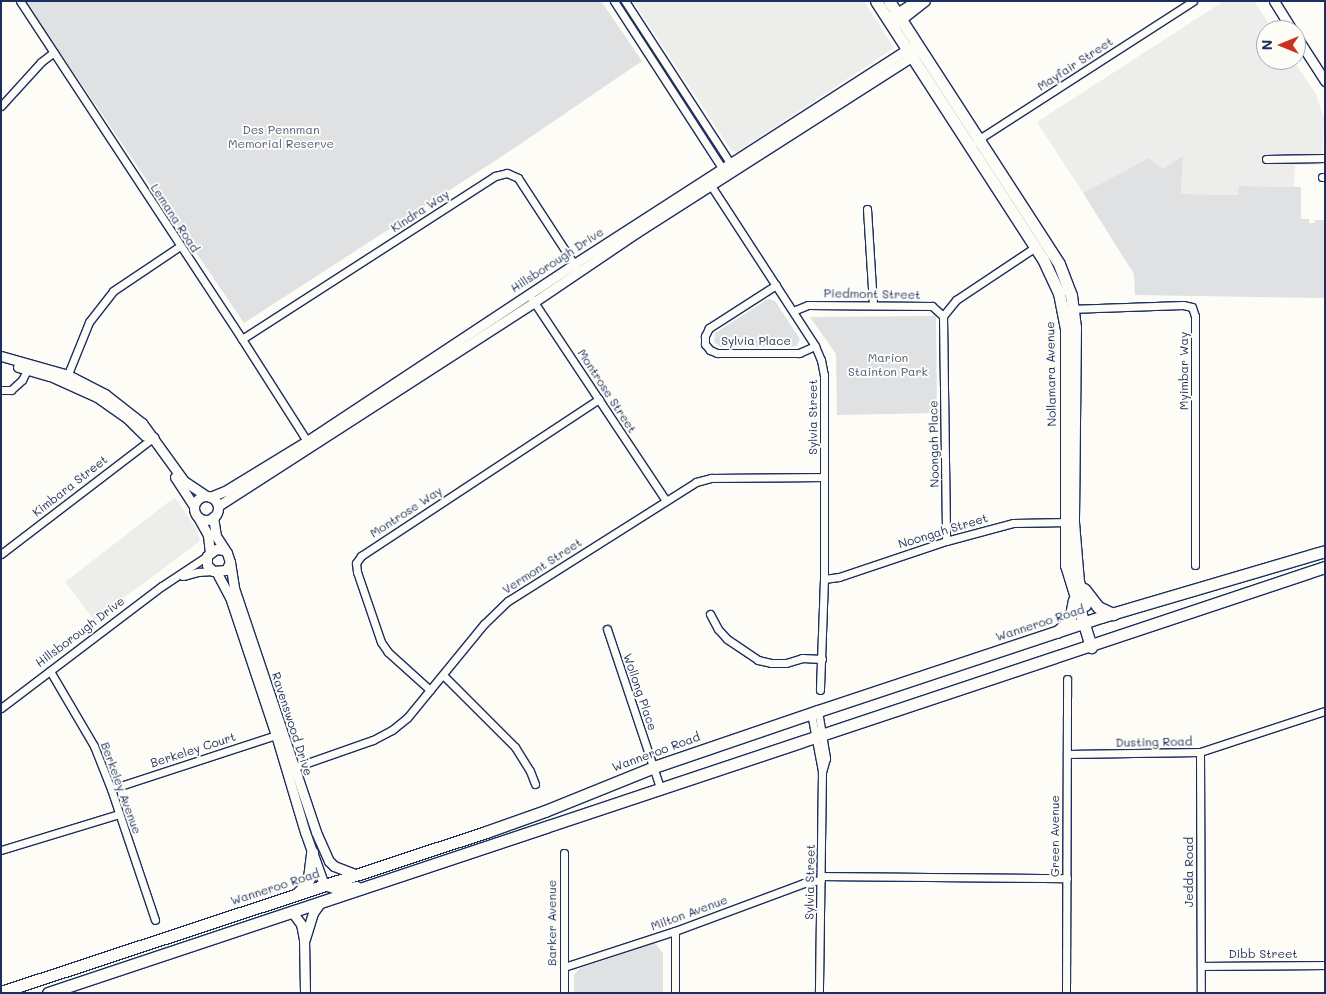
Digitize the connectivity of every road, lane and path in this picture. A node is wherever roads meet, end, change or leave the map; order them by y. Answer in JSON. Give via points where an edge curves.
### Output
{"nodes":[{"id":1,"x":20,"y":1,"type":"edge"},
{"id":2,"x":614,"y":1,"type":"edge"},
{"id":3,"x":625,"y":1,"type":"edge"},
{"id":4,"x":876,"y":1,"type":"edge"},
{"id":5,"x":889,"y":1,"type":"edge"},
{"id":6,"x":916,"y":1,"type":"edge"},
{"id":7,"x":925,"y":1,"type":"edge"},
{"id":8,"x":1193,"y":1,"type":"edge"},
{"id":9,"x":1274,"y":1,"type":"edge"},
{"id":10,"x":895,"y":19,"type":"junction"},
{"id":11,"x":1286,"y":20,"type":"edge"},
{"id":12,"x":919,"y":47,"type":"junction"},
{"id":13,"x":54,"y":52,"type":"junction"},
{"id":14,"x":1306,"y":52,"type":"edge"},
{"id":15,"x":908,"y":53,"type":"junction"},
{"id":16,"x":1325,"y":81,"type":"edge"},
{"id":17,"x":1,"y":106,"type":"edge"},
{"id":18,"x":974,"y":142,"type":"junction"},
{"id":19,"x":1325,"y":158,"type":"edge"},
{"id":20,"x":1266,"y":159,"type":"dead end"},
{"id":21,"x":729,"y":169,"type":"junction"},
{"id":22,"x":708,"y":183,"type":"junction"},
{"id":23,"x":867,"y":209,"type":"dead end"},
{"id":24,"x":1039,"y":244,"type":"junction"},
{"id":25,"x":180,"y":246,"type":"junction"},
{"id":26,"x":576,"y":268,"type":"junction"},
{"id":27,"x":776,"y":285,"type":"junction"},
{"id":28,"x":529,"y":293,"type":"junction"},
{"id":29,"x":534,"y":302,"type":"junction"},
{"id":30,"x":873,"y":305,"type":"junction"},
{"id":31,"x":1068,"y":309,"type":"junction"},
{"id":32,"x":793,"y":311,"type":"junction"},
{"id":33,"x":943,"y":316,"type":"junction"},
{"id":34,"x":242,"y":339,"type":"junction"},
{"id":35,"x":815,"y":346,"type":"junction"},
{"id":36,"x":1,"y":356,"type":"edge"},
{"id":37,"x":1,"y":362,"type":"edge"},
{"id":38,"x":29,"y":366,"type":"junction"},
{"id":39,"x":66,"y":378,"type":"junction"},
{"id":40,"x":1,"y":390,"type":"edge"},
{"id":41,"x":599,"y":399,"type":"junction"},
{"id":42,"x":151,"y":438,"type":"junction"},
{"id":43,"x":308,"y":444,"type":"junction"},
{"id":44,"x":824,"y":477,"type":"junction"},
{"id":45,"x":208,"y":496,"type":"junction"},
{"id":46,"x":666,"y":501,"type":"junction"},
{"id":47,"x":194,"y":506,"type":"junction"},
{"id":48,"x":218,"y":506,"type":"junction"},
{"id":49,"x":198,"y":517,"type":"junction"},
{"id":50,"x":214,"y":517,"type":"junction"},
{"id":51,"x":1069,"y":522,"type":"junction"},
{"id":52,"x":946,"y":541,"type":"junction"},
{"id":53,"x":224,"y":550,"type":"junction"},
{"id":54,"x":1324,"y":553,"type":"edge"},
{"id":55,"x":1,"y":554,"type":"edge"},
{"id":56,"x":208,"y":555,"type":"junction"},
{"id":57,"x":230,"y":562,"type":"junction"},
{"id":58,"x":1195,"y":566,"type":"dead end"},
{"id":59,"x":1325,"y":567,"type":"edge"},
{"id":60,"x":215,"y":572,"type":"junction"},
{"id":61,"x":1077,"y":576,"type":"junction"},
{"id":62,"x":175,"y":578,"type":"junction"},
{"id":63,"x":824,"y":579,"type":"junction"},
{"id":64,"x":1074,"y":596,"type":"junction"},
{"id":65,"x":710,"y":614,"type":"dead end"},
{"id":66,"x":1113,"y":614,"type":"junction"},
{"id":67,"x":1087,"y":622,"type":"junction"},
{"id":68,"x":608,"y":629,"type":"dead end"},
{"id":69,"x":1057,"y":632,"type":"junction"},
{"id":70,"x":1094,"y":646,"type":"junction"},
{"id":71,"x":822,"y":659,"type":"junction"},
{"id":72,"x":50,"y":671,"type":"junction"},
{"id":73,"x":443,"y":674,"type":"junction"},
{"id":74,"x":1067,"y":679,"type":"dead end"},
{"id":75,"x":430,"y":690,"type":"junction"},
{"id":76,"x":820,"y":690,"type":"dead end"},
{"id":77,"x":1,"y":708,"type":"edge"},
{"id":78,"x":1325,"y":711,"type":"edge"},
{"id":79,"x":815,"y":712,"type":"junction"},
{"id":80,"x":279,"y":734,"type":"junction"},
{"id":81,"x":820,"y":737,"type":"junction"},
{"id":82,"x":1200,"y":752,"type":"junction"},
{"id":83,"x":1067,"y":754,"type":"junction"},
{"id":84,"x":654,"y":766,"type":"junction"},
{"id":85,"x":290,"y":769,"type":"junction"},
{"id":86,"x":535,"y":784,"type":"dead end"},
{"id":87,"x":111,"y":789,"type":"junction"},
{"id":88,"x":661,"y":790,"type":"junction"},
{"id":89,"x":119,"y":814,"type":"junction"},
{"id":90,"x":1,"y":850,"type":"edge"},
{"id":91,"x":312,"y":852,"type":"junction"},
{"id":92,"x":564,"y":853,"type":"dead end"},
{"id":93,"x":357,"y":875,"type":"junction"},
{"id":94,"x":821,"y":878,"type":"junction"},
{"id":95,"x":1066,"y":878,"type":"junction"},
{"id":96,"x":385,"y":881,"type":"junction"},
{"id":97,"x":324,"y":886,"type":"junction"},
{"id":98,"x":296,"y":895,"type":"junction"},
{"id":99,"x":320,"y":903,"type":"junction"},
{"id":100,"x":292,"y":912,"type":"junction"},
{"id":101,"x":155,"y":920,"type":"dead end"},
{"id":102,"x":675,"y":931,"type":"junction"},
{"id":103,"x":304,"y":939,"type":"junction"},
{"id":104,"x":1325,"y":965,"type":"edge"},
{"id":105,"x":1201,"y":966,"type":"junction"},
{"id":106,"x":564,"y":967,"type":"junction"},
{"id":107,"x":1,"y":992,"type":"edge"},
{"id":108,"x":48,"y":993,"type":"edge"},
{"id":109,"x":305,"y":993,"type":"edge"},
{"id":110,"x":564,"y":993,"type":"edge"},
{"id":111,"x":675,"y":993,"type":"edge"},
{"id":112,"x":819,"y":993,"type":"edge"},
{"id":113,"x":1066,"y":993,"type":"edge"},
{"id":114,"x":1201,"y":993,"type":"edge"}],
"edges":[{"from":1,"to":13,"type":"street","name":"Lemana Road"},
{"from":2,"to":21,"type":"street"},
{"from":3,"to":21,"type":"street"},
{"from":4,"to":10,"type":"main road","name":"Nollamara Avenue"},
{"from":5,"to":10,"type":"main road","name":"Nollamara Avenue"},
{"from":6,"to":10,"type":"street"},
{"from":7,"to":10,"type":"street"},
{"from":8,"to":18,"type":"street","name":"Mayfair Street"},
{"from":9,"to":11,"type":"street"},
{"from":10,"to":12,"type":"main road","name":"Nollamara Avenue"},
{"from":10,"to":15,"type":"main road","name":"Nollamara Avenue"},
{"from":12,"to":15,"type":"street","name":"Hillsborough Drive"},
{"from":12,"to":18,"type":"main road","name":"Nollamara Avenue"},
{"from":13,"to":17,"type":"street"},
{"from":13,"to":25,"type":"street","name":"Lemana Road"},
{"from":14,"to":16,"type":"street"},
{"from":15,"to":18,"type":"main road","name":"Nollamara Avenue"},
{"from":15,"to":21,"type":"street","name":"Hillsborough Drive"},
{"from":18,"to":24,"type":"main road","name":"Nollamara Avenue"},
{"from":19,"to":20,"type":"street"},
{"from":21,"to":22,"type":"street","name":"Hillsborough Drive"},
{"from":22,"to":26,"type":"street","name":"Hillsborough Drive"},
{"from":22,"to":27,"type":"street","name":"Sylvia Street"},
{"from":23,"to":30,"type":"street"},
{"from":24,"to":31,"type":"main road","name":"Nollamara Avenue","via":[[1058,264]]},
{"from":24,"to":33,"type":"street","via":[[956,300]]},
{"from":25,"to":34,"type":"street","name":"Lemana Road"},
{"from":25,"to":39,"type":"street","via":[[113,291],[89,322]]},
{"from":26,"to":28,"type":"street","name":"Hillsborough Drive"},
{"from":26,"to":29,"type":"street","name":"Hillsborough Drive"},
{"from":26,"to":34,"type":"street","name":"Kindra Way","via":[[518,178],[507,173],[495,176]]},
{"from":27,"to":32,"type":"street","name":"Sylvia Street"},
{"from":27,"to":35,"type":"street","name":"Sylvia Place","via":[[709,328],[705,344],[717,353],[799,353]]},
{"from":28,"to":29,"type":"street","name":"Montrose Street"},
{"from":28,"to":43,"type":"street","name":"Hillsborough Drive"},
{"from":29,"to":41,"type":"street","name":"Montrose Street"},
{"from":29,"to":43,"type":"street","name":"Hillsborough Drive"},
{"from":30,"to":32,"type":"street","name":"Piedmont Street","via":[[808,305]]},
{"from":30,"to":33,"type":"street","name":"Piedmont Street","via":[[932,306]]},
{"from":31,"to":51,"type":"main road","name":"Nollamara Avenue"},
{"from":31,"to":58,"type":"street","name":"Myimbar Way","via":[[1183,304],[1192,308],[1195,316]]},
{"from":32,"to":35,"type":"street","name":"Sylvia Street"},
{"from":33,"to":52,"type":"street","name":"Noongah Place"},
{"from":34,"to":43,"type":"street","name":"Lemana Road"},
{"from":35,"to":44,"type":"street","name":"Sylvia Street","via":[[824,375]]},
{"from":36,"to":38,"type":"street"},
{"from":37,"to":38,"type":"street"},
{"from":38,"to":39,"type":"street"},
{"from":38,"to":40,"type":"street","via":[[22,380],[11,390]]},
{"from":39,"to":42,"type":"street","via":[[112,406]]},
{"from":41,"to":46,"type":"street","name":"Montrose Street"},
{"from":41,"to":75,"type":"street","name":"Montrose Way","via":[[360,556],[356,563],[357,572],[380,642]]},
{"from":42,"to":45,"type":"street","via":[[184,481]]},
{"from":42,"to":47,"type":"street"},
{"from":42,"to":55,"type":"street","name":"Kimbara Street"},
{"from":43,"to":45,"type":"street","name":"Hillsborough Drive","via":[[225,491]]},
{"from":43,"to":48,"type":"street","name":"Hillsborough Drive"},
{"from":44,"to":46,"type":"street","name":"Vermont Street","via":[[711,478],[696,482]]},
{"from":44,"to":63,"type":"street","name":"Sylvia Street"},
{"from":45,"to":47,"type":"street","via":[[198,499]]},
{"from":45,"to":48,"type":"street"},
{"from":46,"to":73,"type":"street","name":"Vermont Street","via":[[508,601],[484,624]]},
{"from":47,"to":49,"type":"street"},
{"from":48,"to":50,"type":"street"},
{"from":49,"to":50,"type":"street","via":[[205,520]]},
{"from":49,"to":56,"type":"street","via":[[208,535]]},
{"from":50,"to":53,"type":"street","via":[[216,536]]},
{"from":51,"to":52,"type":"street","name":"Noongah Street","via":[[1013,523]]},
{"from":51,"to":61,"type":"main road","name":"Nollamara Avenue"},
{"from":51,"to":64,"type":"main road","name":"Nollamara Avenue","via":[[1066,565]]},
{"from":52,"to":63,"type":"street","name":"Noongah Street","via":[[839,578]]},
{"from":53,"to":56,"type":"street","via":[[216,549]]},
{"from":53,"to":57,"type":"street"},
{"from":54,"to":66,"type":"main road","name":"Wanneroo Road"},
{"from":56,"to":60,"type":"street","via":[[207,565]]},
{"from":56,"to":62,"type":"street","name":"Hillsborough Drive"},
{"from":57,"to":60,"type":"street","via":[[226,570]]},
{"from":57,"to":80,"type":"street","name":"Ravenswood Drive","via":[[234,588]]},
{"from":59,"to":70,"type":"main road"},
{"from":60,"to":62,"type":"street","name":"Hillsborough Drive","via":[[198,572]]},
{"from":60,"to":80,"type":"street","name":"Ravenswood Drive","via":[[230,597]]},
{"from":61,"to":66,"type":"main road","via":[[1090,599]]},
{"from":61,"to":67,"type":"main road","name":"Nollamara Avenue"},
{"from":62,"to":72,"type":"street","name":"Hillsborough Drive"},
{"from":63,"to":71,"type":"street","name":"Sylvia Street"},
{"from":64,"to":67,"type":"main road","name":"Nollamara Avenue"},
{"from":64,"to":69,"type":"main road","via":[[1072,616]]},
{"from":65,"to":71,"type":"street","via":[[727,640],[758,660],[779,663],[802,658]]},
{"from":66,"to":67,"type":"main road","name":"Wanneroo Road"},
{"from":67,"to":69,"type":"main road","name":"Wanneroo Road"},
{"from":67,"to":70,"type":"main road","name":"Nollamara Avenue"},
{"from":68,"to":84,"type":"street","name":"Wollong Place"},
{"from":69,"to":79,"type":"main road","name":"Wanneroo Road"},
{"from":70,"to":81,"type":"main road"},
{"from":71,"to":76,"type":"street","name":"Sylvia Street"},
{"from":72,"to":77,"type":"street","name":"Hillsborough Drive"},
{"from":72,"to":87,"type":"street","name":"Berkeley Avenue","via":[[94,746]]},
{"from":73,"to":75,"type":"street","name":"Vermont Street"},
{"from":73,"to":86,"type":"street","via":[[515,746]]},
{"from":74,"to":83,"type":"street","name":"Green Avenue"},
{"from":75,"to":85,"type":"street","name":"Vermont Street","via":[[407,718],[392,730],[373,740]]},
{"from":78,"to":82,"type":"street","name":"Dusting Road"},
{"from":79,"to":81,"type":"street","name":"Sylvia Street"},
{"from":79,"to":84,"type":"main road","name":"Wanneroo Road"},
{"from":80,"to":85,"type":"street","name":"Ravenswood Drive"},
{"from":80,"to":87,"type":"street","name":"Berkeley Court"},
{"from":81,"to":88,"type":"main road"},
{"from":81,"to":94,"type":"street","name":"Sylvia Street","via":[[826,758],[822,772]]},
{"from":82,"to":83,"type":"street","name":"Dusting Road"},
{"from":82,"to":105,"type":"street","name":"Jedda Road"},
{"from":83,"to":95,"type":"street","name":"Green Avenue"},
{"from":84,"to":88,"type":"street","name":"Wollong Place"},
{"from":84,"to":93,"type":"main road","name":"Wanneroo Road","via":[[545,811]]},
{"from":85,"to":91,"type":"street","name":"Ravenswood Drive"},
{"from":85,"to":93,"type":"street","name":"Ravenswood Drive","via":[[329,861]]},
{"from":87,"to":89,"type":"street","name":"Berkeley Avenue"},
{"from":88,"to":96,"type":"main road"},
{"from":89,"to":90,"type":"street"},
{"from":89,"to":101,"type":"street","name":"Berkeley Avenue"},
{"from":91,"to":97,"type":"street","name":"Ravenswood Drive"},
{"from":91,"to":98,"type":"main road","via":[[310,878]]},
{"from":92,"to":106,"type":"street","name":"Barker Avenue"},
{"from":93,"to":97,"type":"main road","name":"Wanneroo Road"},
{"from":94,"to":95,"type":"street","name":"Milton Avenue"},
{"from":94,"to":102,"type":"street","name":"Milton Avenue"},
{"from":94,"to":112,"type":"street","name":"Sylvia Street"},
{"from":95,"to":113,"type":"street","name":"Green Avenue"},
{"from":96,"to":97,"type":"street","via":[[340,889]]},
{"from":96,"to":99,"type":"main road"},
{"from":97,"to":98,"type":"main road","name":"Wanneroo Road"},
{"from":98,"to":107,"type":"main road","name":"Wanneroo Road"},
{"from":99,"to":100,"type":"main road"},
{"from":99,"to":103,"type":"street"},
{"from":100,"to":103,"type":"street","via":[[301,924]]},
{"from":100,"to":108,"type":"main road"},
{"from":102,"to":106,"type":"street","name":"Milton Avenue"},
{"from":102,"to":111,"type":"street"},
{"from":103,"to":109,"type":"street"},
{"from":104,"to":105,"type":"street","name":"Dibb Street"},
{"from":105,"to":114,"type":"street","name":"Jedda Road"},
{"from":106,"to":110,"type":"street","name":"Barker Avenue"}]}
